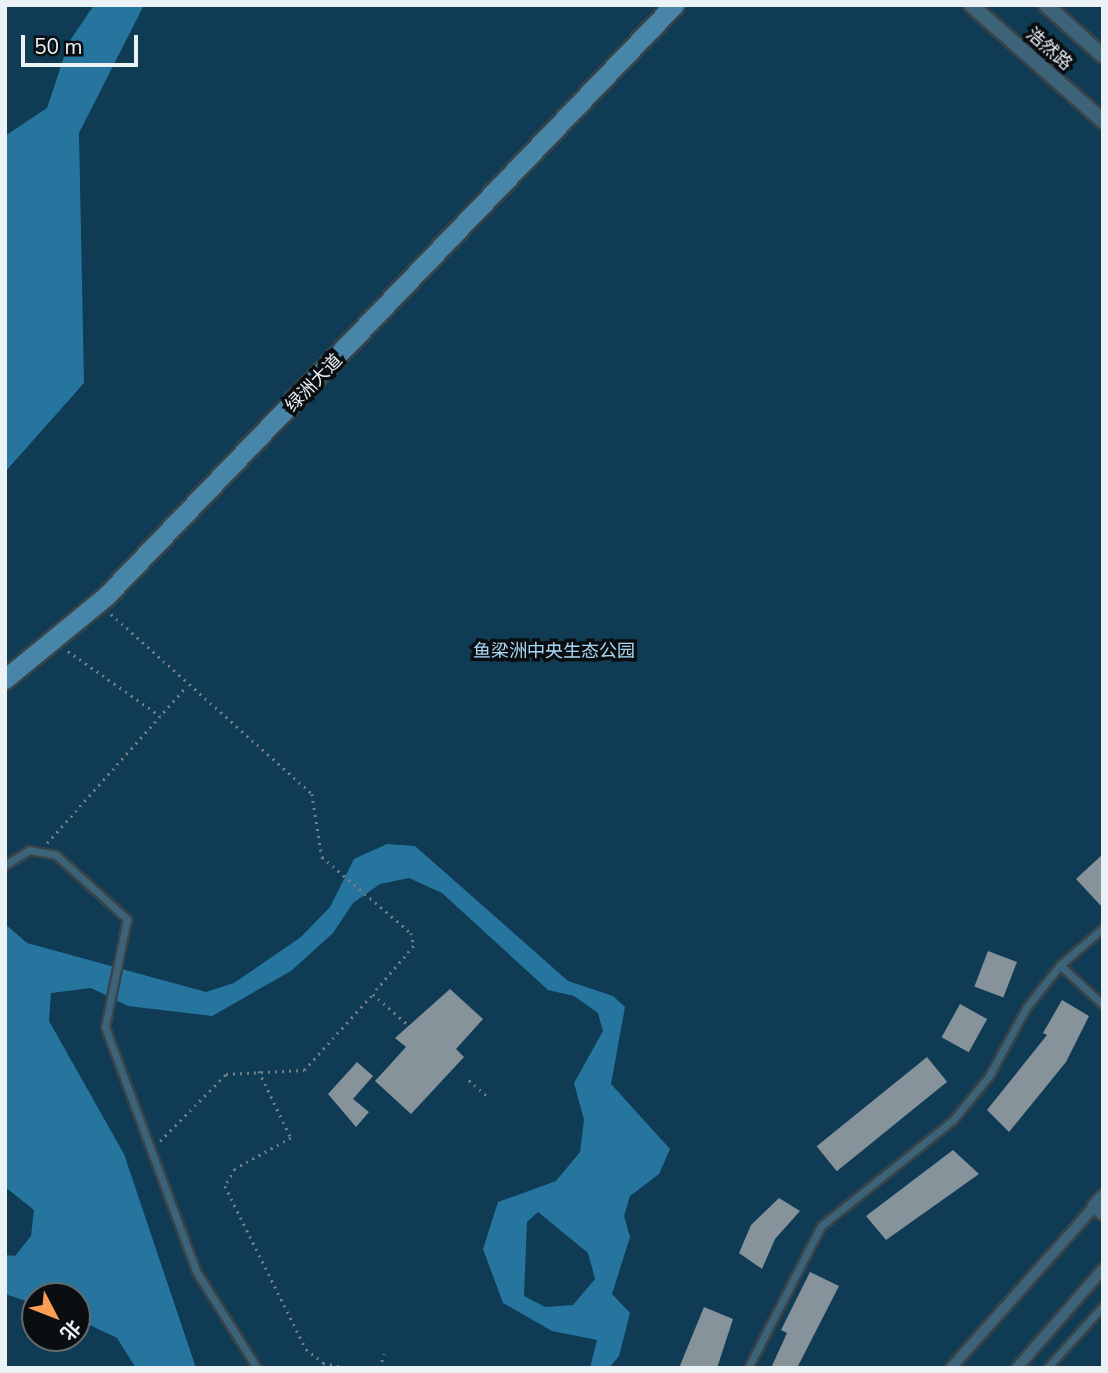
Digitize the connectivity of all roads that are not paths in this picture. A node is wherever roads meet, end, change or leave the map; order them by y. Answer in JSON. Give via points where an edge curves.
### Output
{"nodes":[{"id":1,"x":659,"y":5,"type":"edge"},
{"id":2,"x":674,"y":5,"type":"edge"},
{"id":3,"x":971,"y":5,"type":"edge"},
{"id":4,"x":1046,"y":5,"type":"edge"},
{"id":5,"x":1103,"y":56,"type":"edge"},
{"id":6,"x":607,"y":70,"type":"junction"},
{"id":7,"x":1103,"y":121,"type":"edge"},
{"id":8,"x":5,"y":679,"type":"edge"},
{"id":9,"x":5,"y":865,"type":"edge"},
{"id":10,"x":1103,"y":928,"type":"edge"},
{"id":11,"x":1060,"y":965,"type":"junction"},
{"id":12,"x":1103,"y":1005,"type":"edge"},
{"id":13,"x":1100,"y":1205,"type":"edge"},
{"id":14,"x":1103,"y":1269,"type":"edge"},
{"id":15,"x":1103,"y":1306,"type":"edge"},
{"id":16,"x":257,"y":1368,"type":"edge"},
{"id":17,"x":748,"y":1368,"type":"edge"},
{"id":18,"x":951,"y":1368,"type":"edge"},
{"id":19,"x":1017,"y":1368,"type":"edge"},
{"id":20,"x":1047,"y":1368,"type":"edge"}],
"edges":[{"from":1,"to":6,"type":"main road","name":"绿洲大道"},
{"from":2,"to":6,"type":"main road","name":"绿洲大道"},
{"from":3,"to":7,"type":"street","name":"浩然路"},
{"from":4,"to":5,"type":"street","name":"浩然路"},
{"from":6,"to":8,"type":"main road","name":"绿洲大道","via":[[102,599]]},
{"from":9,"to":16,"type":"lane","via":[[29,850],[56,855],[127,919],[105,1027],[196,1271]]},
{"from":10,"to":11,"type":"lane"},
{"from":11,"to":12,"type":"lane"},
{"from":11,"to":17,"type":"lane","via":[[953,1120],[821,1226]]},
{"from":13,"to":18,"type":"street"},
{"from":14,"to":19,"type":"street"},
{"from":15,"to":20,"type":"lane"}]}
